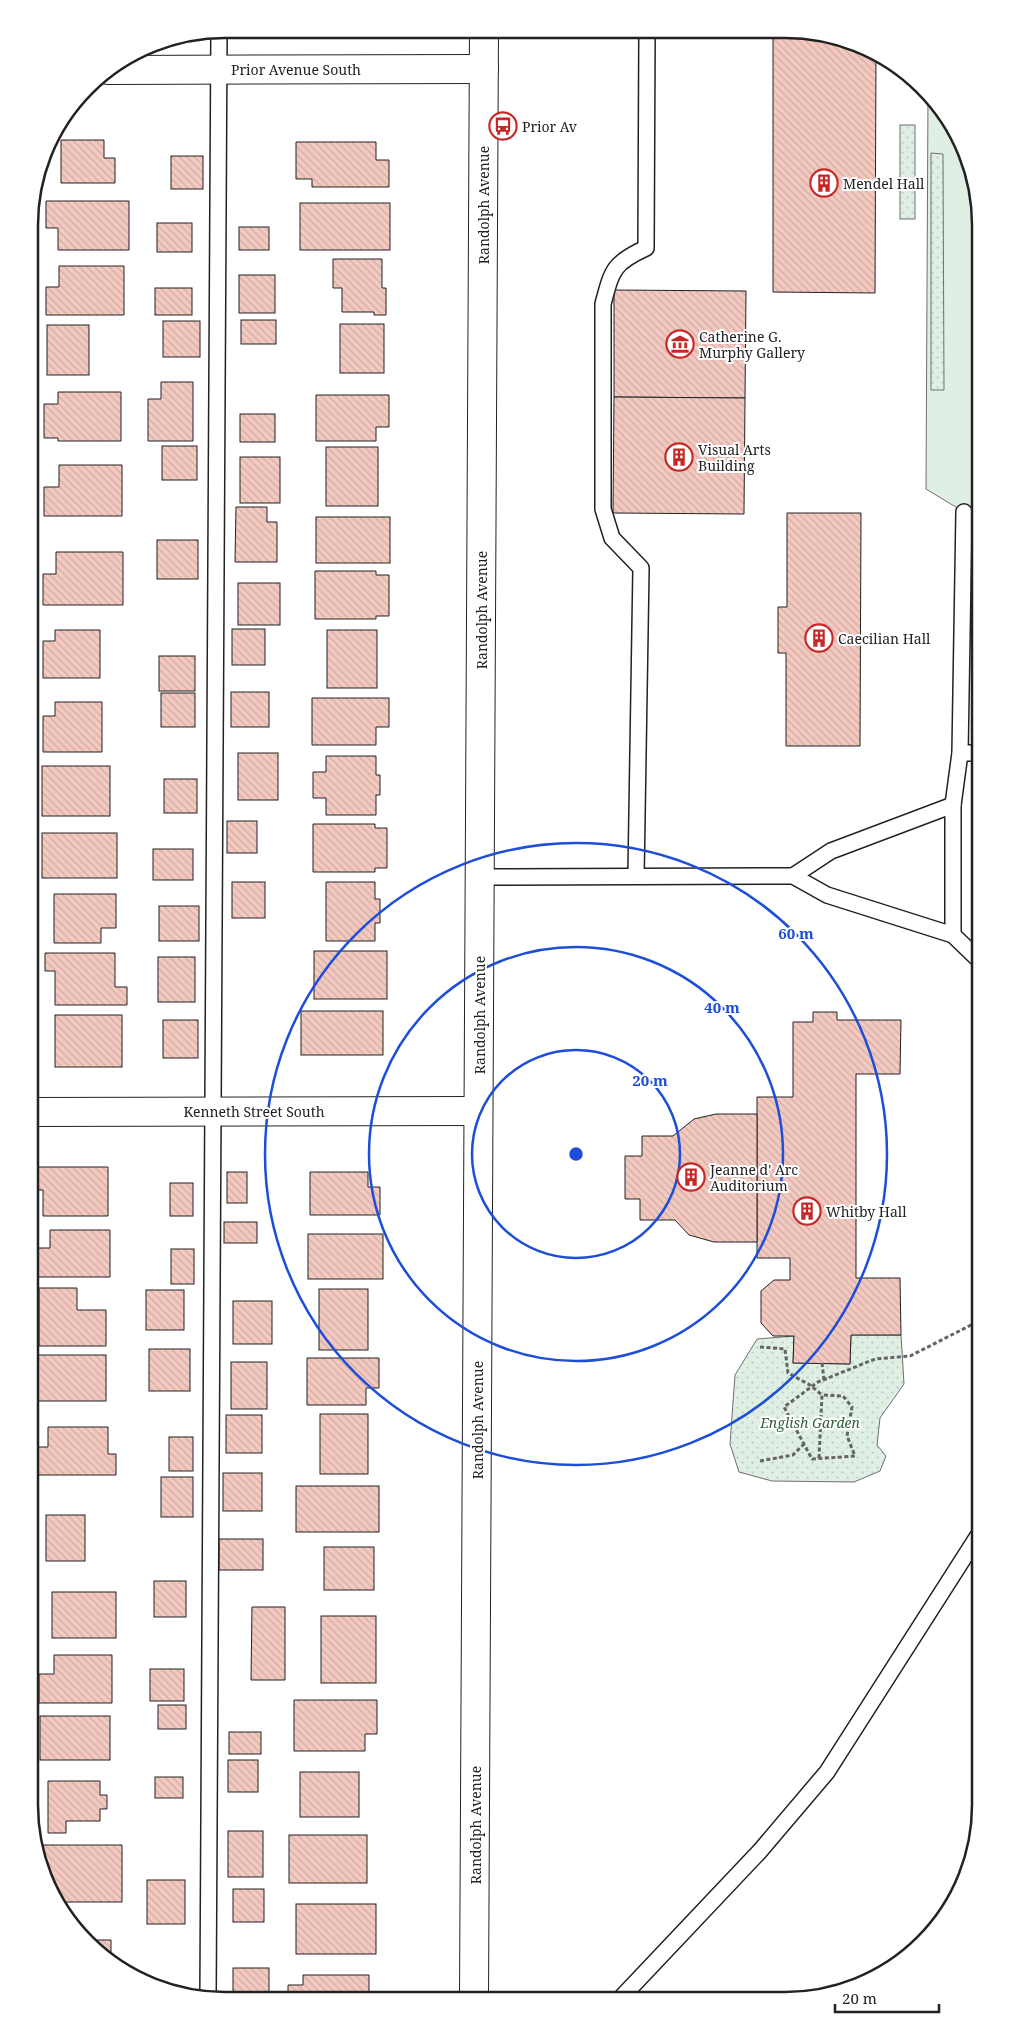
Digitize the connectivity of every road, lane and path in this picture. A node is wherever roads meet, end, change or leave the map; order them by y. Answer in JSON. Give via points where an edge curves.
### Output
{"nodes":[{"id":1,"x":219,"y":38,"type":"edge"},
{"id":2,"x":484,"y":38,"type":"edge"},
{"id":3,"x":647,"y":38,"type":"edge"},
{"id":4,"x":120,"y":70,"type":"edge"},
{"id":5,"x":219,"y":70,"type":"junction"},
{"id":6,"x":484,"y":70,"type":"junction"},
{"id":7,"x":964,"y":512,"type":"dead end"},
{"id":8,"x":960,"y":753,"type":"junction"},
{"id":9,"x":972,"y":753,"type":"edge"},
{"id":10,"x":953,"y":805,"type":"junction"},
{"id":11,"x":636,"y":876,"type":"junction"},
{"id":12,"x":792,"y":876,"type":"junction"},
{"id":13,"x":480,"y":877,"type":"junction"},
{"id":14,"x":953,"y":935,"type":"junction"},
{"id":15,"x":972,"y":953,"type":"edge"},
{"id":16,"x":212,"y":1111,"type":"junction"},
{"id":17,"x":478,"y":1111,"type":"junction"},
{"id":18,"x":38,"y":1112,"type":"edge"},
{"id":19,"x":972,"y":1324,"type":"edge"},
{"id":20,"x":760,"y":1347,"type":"dead end"},
{"id":21,"x":822,"y":1363,"type":"dead end"},
{"id":22,"x":824,"y":1380,"type":"junction"},
{"id":23,"x":810,"y":1385,"type":"junction"},
{"id":24,"x":822,"y":1395,"type":"junction"},
{"id":25,"x":804,"y":1444,"type":"junction"},
{"id":26,"x":819,"y":1458,"type":"junction"},
{"id":27,"x":760,"y":1461,"type":"dead end"},
{"id":28,"x":972,"y":1545,"type":"edge"},
{"id":29,"x":208,"y":1991,"type":"edge"},
{"id":30,"x":474,"y":1992,"type":"edge"},
{"id":31,"x":627,"y":1992,"type":"edge"}],
"edges":[{"from":1,"to":5,"type":"lane"},
{"from":2,"to":6,"type":"main road","name":"Randolph Avenue"},
{"from":3,"to":11,"type":"lane","via":[[646,248],[624,258],[611,275],[604,304],[603,509],[612,538],[641,568]]},
{"from":4,"to":5,"type":"main road","name":"Prior Avenue South"},
{"from":5,"to":6,"type":"main road","name":"Prior Avenue South"},
{"from":5,"to":16,"type":"lane"},
{"from":6,"to":13,"type":"main road","name":"Randolph Avenue"},
{"from":7,"to":8,"type":"lane"},
{"from":8,"to":9,"type":"lane"},
{"from":8,"to":10,"type":"lane"},
{"from":10,"to":12,"type":"lane","via":[[830,851]]},
{"from":10,"to":14,"type":"lane"},
{"from":11,"to":12,"type":"lane"},
{"from":11,"to":13,"type":"lane"},
{"from":12,"to":14,"type":"lane","via":[[827,895]]},
{"from":13,"to":17,"type":"main road","name":"Randolph Avenue"},
{"from":14,"to":15,"type":"lane"},
{"from":16,"to":17,"type":"main road","name":"Kenneth Street South"},
{"from":16,"to":18,"type":"main road","name":"Kenneth Street South"},
{"from":16,"to":29,"type":"lane"},
{"from":17,"to":30,"type":"main road","name":"Randolph Avenue"},
{"from":19,"to":22,"type":"path","via":[[910,1356],[875,1359]]},
{"from":20,"to":23,"type":"path","via":[[785,1349],[788,1373]]},
{"from":21,"to":22,"type":"path"},
{"from":22,"to":23,"type":"path"},
{"from":23,"to":24,"type":"path"},
{"from":23,"to":25,"type":"path","via":[[784,1407]]},
{"from":24,"to":26,"type":"path"},
{"from":24,"to":26,"type":"path","via":[[843,1396],[852,1407],[847,1436],[855,1456]]},
{"from":25,"to":26,"type":"path","via":[[812,1459]]},
{"from":25,"to":27,"type":"path","via":[[792,1455]]},
{"from":28,"to":31,"type":"lane","via":[[827,1772],[760,1851]]}]}
